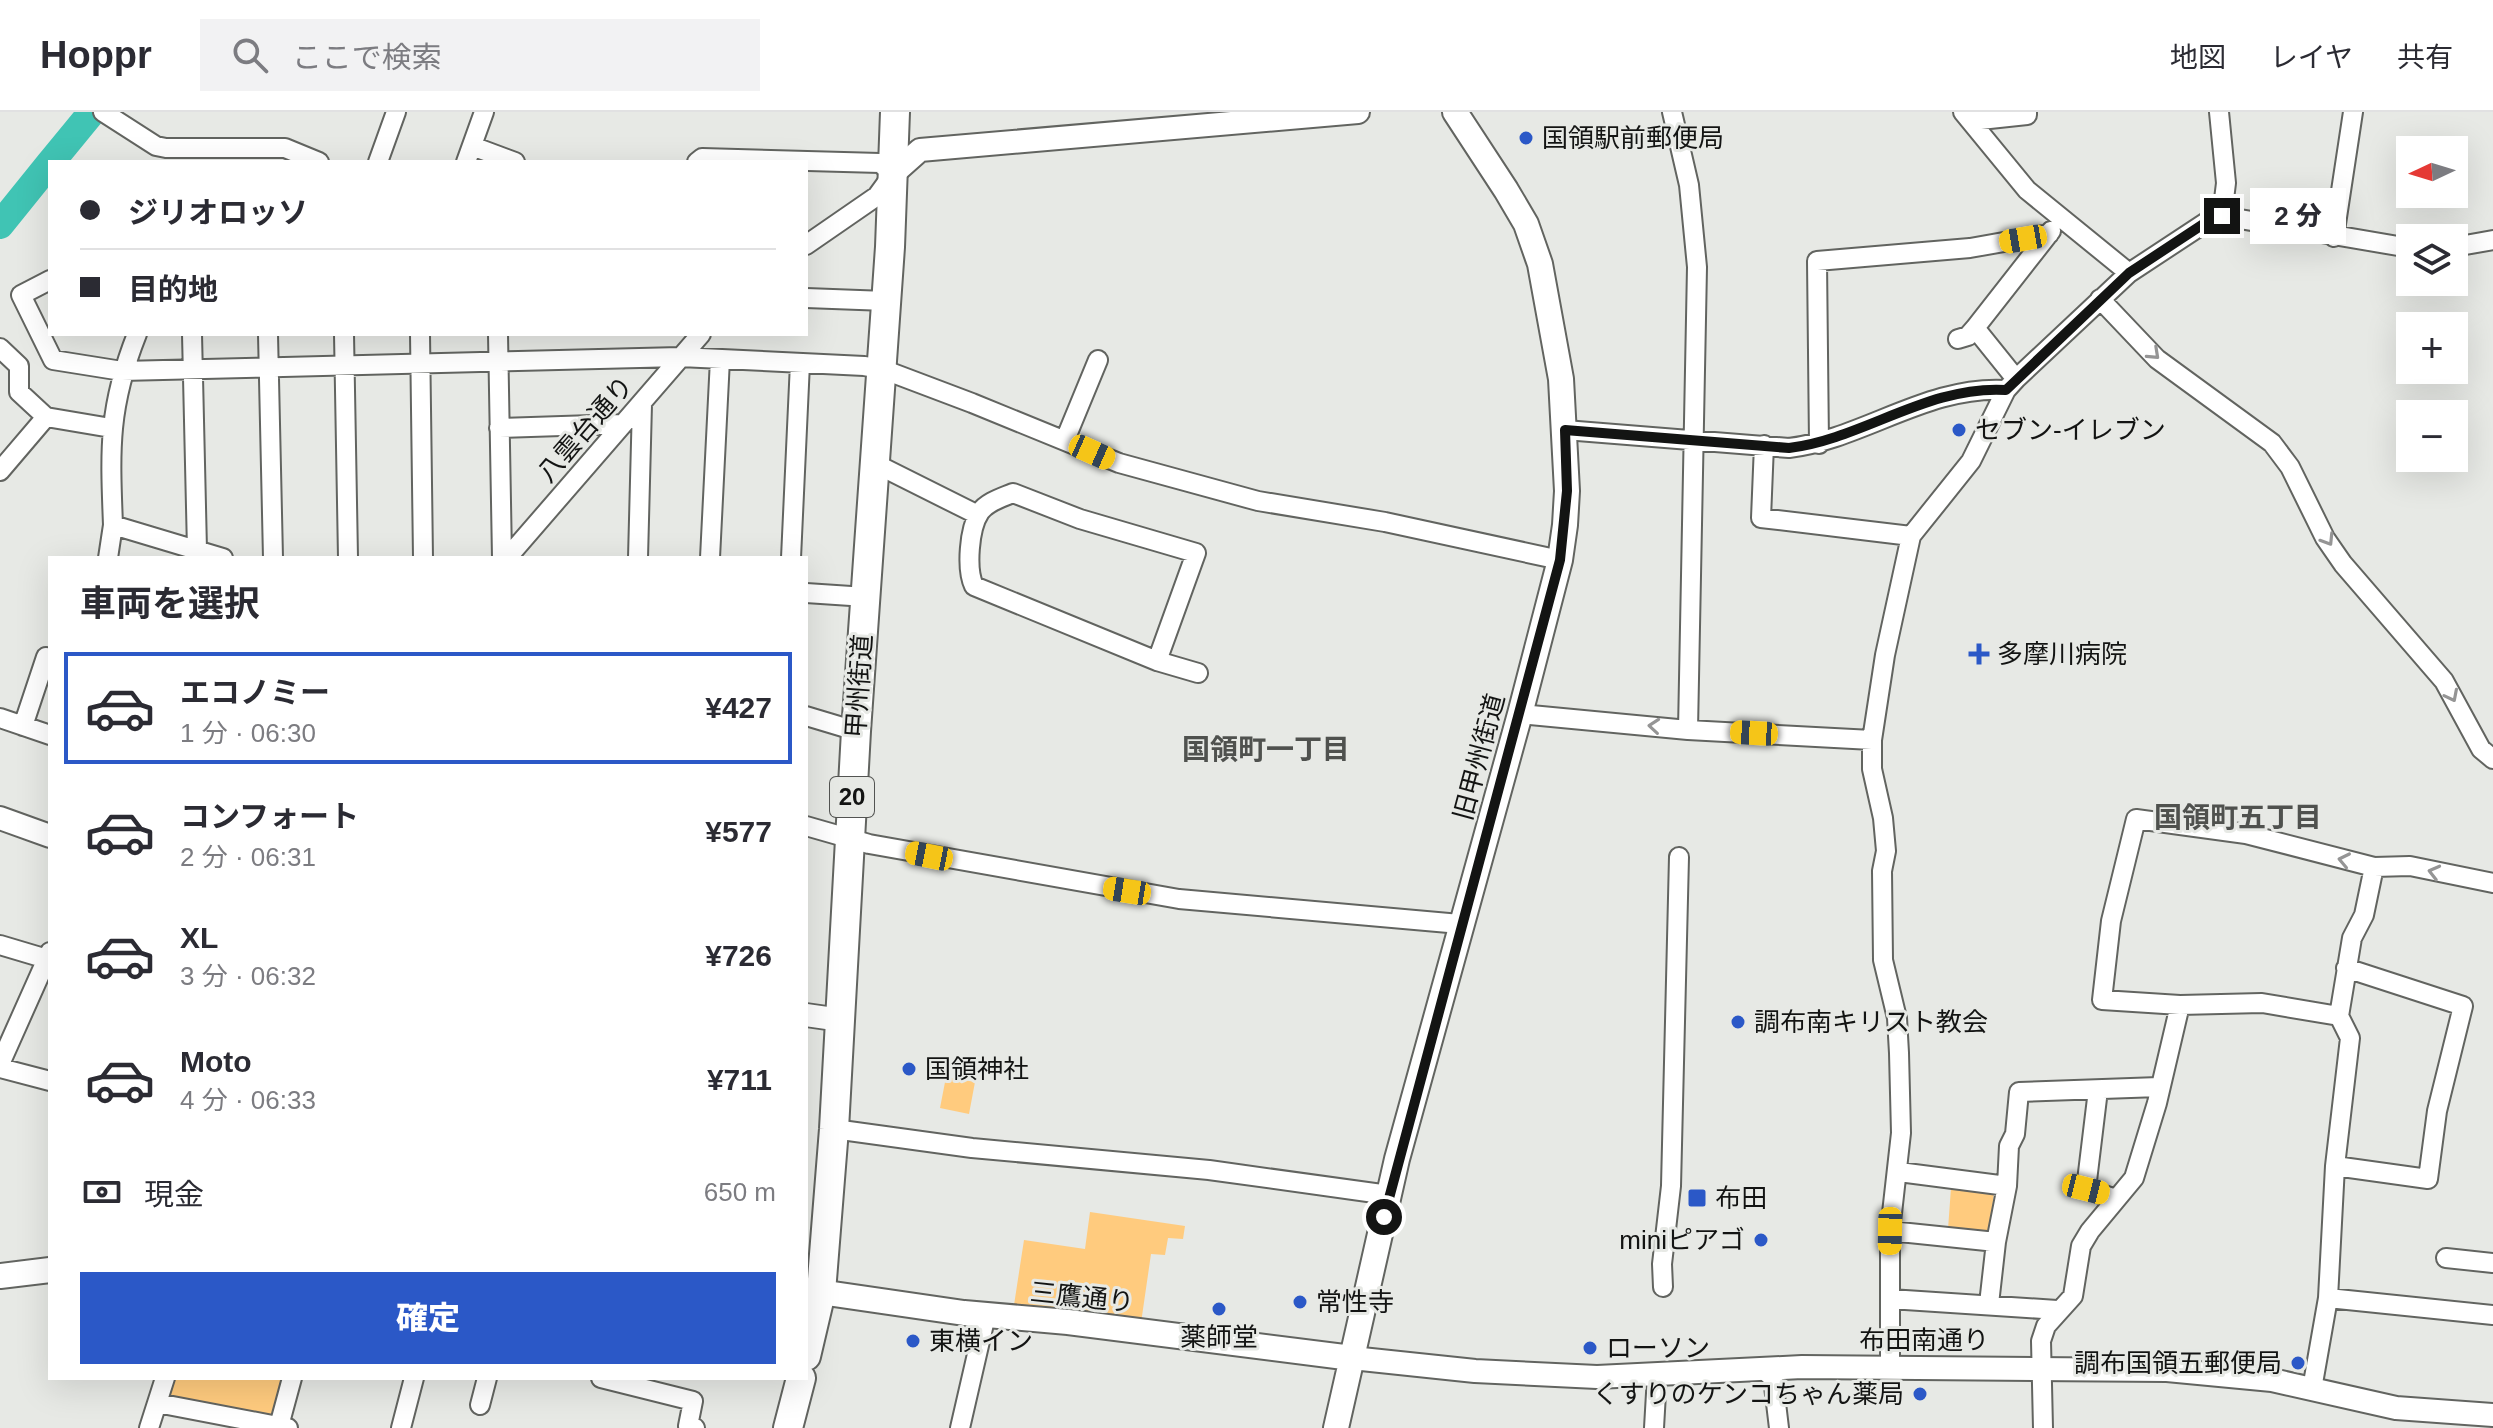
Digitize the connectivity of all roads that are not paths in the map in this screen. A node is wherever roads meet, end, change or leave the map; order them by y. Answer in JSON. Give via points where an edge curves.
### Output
{"nodes":[{"id":1,"x":103,"y":112,"type":"edge"},
{"id":2,"x":396,"y":112,"type":"edge"},
{"id":3,"x":484,"y":112,"type":"edge"},
{"id":4,"x":1358,"y":112,"type":"edge"},
{"id":5,"x":1455,"y":112,"type":"edge"},
{"id":6,"x":1672,"y":112,"type":"edge"},
{"id":7,"x":2027,"y":112,"type":"edge"},
{"id":8,"x":2219,"y":112,"type":"edge"},
{"id":9,"x":2353,"y":112,"type":"edge"},
{"id":10,"x":894,"y":116,"type":"edge"},
{"id":11,"x":1967,"y":117,"type":"edge"},
{"id":12,"x":469,"y":154,"type":"edge"},
{"id":13,"x":190,"y":155,"type":"edge"},
{"id":14,"x":264,"y":155,"type":"edge"},
{"id":15,"x":314,"y":160,"type":"edge"},
{"id":16,"x":379,"y":160,"type":"edge"},
{"id":17,"x":504,"y":160,"type":"edge"},
{"id":18,"x":808,"y":174,"type":"edge"},
{"id":19,"x":886,"y":185,"type":"junction"},
{"id":20,"x":2222,"y":216,"type":"junction"},
{"id":21,"x":2055,"y":227,"type":"junction"},
{"id":22,"x":2334,"y":237,"type":"junction"},
{"id":23,"x":2493,"y":240,"type":"edge"},
{"id":24,"x":808,"y":244,"type":"edge"},
{"id":25,"x":2468,"y":244,"type":"edge"},
{"id":26,"x":2396,"y":246,"type":"edge"},
{"id":27,"x":2129,"y":273,"type":"junction"},
{"id":28,"x":48,"y":281,"type":"edge"},
{"id":29,"x":808,"y":298,"type":"edge"},
{"id":30,"x":2100,"y":299,"type":"junction"},
{"id":31,"x":886,"y":301,"type":"junction"},
{"id":32,"x":1975,"y":328,"type":"junction"},
{"id":33,"x":136,"y":336,"type":"edge"},
{"id":34,"x":192,"y":336,"type":"edge"},
{"id":35,"x":268,"y":336,"type":"edge"},
{"id":36,"x":344,"y":336,"type":"edge"},
{"id":37,"x":420,"y":336,"type":"edge"},
{"id":38,"x":498,"y":336,"type":"edge"},
{"id":39,"x":699,"y":336,"type":"edge"},
{"id":40,"x":1958,"y":339,"type":"dead end"},
{"id":41,"x":0,"y":348,"type":"edge"},
{"id":42,"x":680,"y":357,"type":"junction"},
{"id":43,"x":720,"y":359,"type":"junction"},
{"id":44,"x":1098,"y":360,"type":"dead end"},
{"id":45,"x":497,"y":362,"type":"junction"},
{"id":46,"x":420,"y":363,"type":"junction"},
{"id":47,"x":800,"y":363,"type":"junction"},
{"id":48,"x":345,"y":365,"type":"junction"},
{"id":49,"x":269,"y":367,"type":"junction"},
{"id":50,"x":192,"y":369,"type":"junction"},
{"id":51,"x":882,"y":369,"type":"junction"},
{"id":52,"x":122,"y":371,"type":"junction"},
{"id":53,"x":2011,"y":385,"type":"junction"},
{"id":54,"x":642,"y":404,"type":"junction"},
{"id":55,"x":46,"y":417,"type":"junction"},
{"id":56,"x":623,"y":424,"type":"junction"},
{"id":57,"x":111,"y":428,"type":"junction"},
{"id":58,"x":499,"y":428,"type":"junction"},
{"id":59,"x":1565,"y":430,"type":"junction"},
{"id":60,"x":1696,"y":439,"type":"junction"},
{"id":61,"x":1065,"y":440,"type":"junction"},
{"id":62,"x":1819,"y":444,"type":"junction"},
{"id":63,"x":1764,"y":445,"type":"junction"},
{"id":64,"x":874,"y":463,"type":"junction"},
{"id":65,"x":0,"y":471,"type":"edge"},
{"id":66,"x":978,"y":515,"type":"junction"},
{"id":67,"x":113,"y":525,"type":"junction"},
{"id":68,"x":1911,"y":536,"type":"junction"},
{"id":69,"x":197,"y":550,"type":"junction"},
{"id":70,"x":108,"y":556,"type":"edge"},
{"id":71,"x":216,"y":556,"type":"edge"},
{"id":72,"x":273,"y":556,"type":"edge"},
{"id":73,"x":348,"y":556,"type":"edge"},
{"id":74,"x":423,"y":556,"type":"edge"},
{"id":75,"x":512,"y":556,"type":"edge"},
{"id":76,"x":513,"y":556,"type":"edge"},
{"id":77,"x":638,"y":556,"type":"edge"},
{"id":78,"x":710,"y":556,"type":"edge"},
{"id":79,"x":791,"y":556,"type":"edge"},
{"id":80,"x":1560,"y":560,"type":"junction"},
{"id":81,"x":808,"y":593,"type":"edge"},
{"id":82,"x":866,"y":597,"type":"junction"},
{"id":83,"x":48,"y":658,"type":"edge"},
{"id":84,"x":1157,"y":661,"type":"junction"},
{"id":85,"x":1198,"y":673,"type":"dead end"},
{"id":86,"x":1520,"y":714,"type":"junction"},
{"id":87,"x":808,"y":717,"type":"edge"},
{"id":88,"x":0,"y":718,"type":"edge"},
{"id":89,"x":23,"y":726,"type":"junction"},
{"id":90,"x":1688,"y":730,"type":"junction"},
{"id":91,"x":856,"y":731,"type":"junction"},
{"id":92,"x":48,"y":734,"type":"edge"},
{"id":93,"x":1872,"y":740,"type":"junction"},
{"id":94,"x":2493,"y":759,"type":"edge"},
{"id":95,"x":0,"y":818,"type":"edge"},
{"id":96,"x":808,"y":827,"type":"edge"},
{"id":97,"x":48,"y":835,"type":"edge"},
{"id":98,"x":849,"y":838,"type":"junction"},
{"id":99,"x":1679,"y":857,"type":"dead end"},
{"id":100,"x":2374,"y":867,"type":"junction"},
{"id":101,"x":2493,"y":883,"type":"edge"},
{"id":102,"x":1460,"y":924,"type":"junction"},
{"id":103,"x":0,"y":945,"type":"edge"},
{"id":104,"x":48,"y":956,"type":"edge"},
{"id":105,"x":2346,"y":968,"type":"junction"},
{"id":106,"x":2180,"y":1005,"type":"junction"},
{"id":107,"x":0,"y":1012,"type":"edge"},
{"id":108,"x":808,"y":1015,"type":"edge"},
{"id":109,"x":2339,"y":1016,"type":"junction"},
{"id":110,"x":20,"y":1018,"type":"junction"},
{"id":111,"x":841,"y":1020,"type":"junction"},
{"id":112,"x":0,"y":1066,"type":"edge"},
{"id":113,"x":48,"y":1080,"type":"edge"},
{"id":114,"x":2159,"y":1087,"type":"junction"},
{"id":115,"x":2098,"y":1090,"type":"junction"},
{"id":116,"x":834,"y":1129,"type":"junction"},
{"id":117,"x":2335,"y":1166,"type":"junction"},
{"id":118,"x":1899,"y":1172,"type":"junction"},
{"id":119,"x":2007,"y":1186,"type":"junction"},
{"id":120,"x":1389,"y":1195,"type":"junction"},
{"id":121,"x":2116,"y":1199,"type":"junction"},
{"id":122,"x":1890,"y":1231,"type":"junction"},
{"id":123,"x":1996,"y":1242,"type":"junction"},
{"id":124,"x":2446,"y":1258,"type":"dead end"},
{"id":125,"x":2493,"y":1263,"type":"edge"},
{"id":126,"x":48,"y":1270,"type":"edge"},
{"id":127,"x":0,"y":1276,"type":"edge"},
{"id":128,"x":1663,"y":1287,"type":"dead end"},
{"id":129,"x":813,"y":1291,"type":"edge"},
{"id":130,"x":2328,"y":1298,"type":"junction"},
{"id":131,"x":1890,"y":1299,"type":"junction"},
{"id":132,"x":1989,"y":1304,"type":"junction"},
{"id":133,"x":2057,"y":1310,"type":"junction"},
{"id":134,"x":986,"y":1315,"type":"junction"},
{"id":135,"x":2493,"y":1315,"type":"edge"},
{"id":136,"x":808,"y":1337,"type":"edge"},
{"id":137,"x":1352,"y":1358,"type":"junction"},
{"id":138,"x":1890,"y":1367,"type":"junction"},
{"id":139,"x":1762,"y":1368,"type":"junction"},
{"id":140,"x":2042,"y":1369,"type":"junction"},
{"id":141,"x":1657,"y":1376,"type":"junction"},
{"id":142,"x":164,"y":1380,"type":"edge"},
{"id":143,"x":292,"y":1380,"type":"edge"},
{"id":144,"x":413,"y":1380,"type":"edge"},
{"id":145,"x":486,"y":1380,"type":"edge"},
{"id":146,"x":609,"y":1380,"type":"edge"},
{"id":147,"x":800,"y":1380,"type":"edge"},
{"id":148,"x":2312,"y":1389,"type":"junction"},
{"id":149,"x":157,"y":1403,"type":"junction"},
{"id":150,"x":480,"y":1405,"type":"dead end"},
{"id":151,"x":2493,"y":1415,"type":"edge"},
{"id":152,"x":284,"y":1427,"type":"edge"},
{"id":153,"x":149,"y":1428,"type":"edge"},
{"id":154,"x":401,"y":1428,"type":"edge"},
{"id":155,"x":695,"y":1428,"type":"edge"},
{"id":156,"x":788,"y":1428,"type":"edge"},
{"id":157,"x":960,"y":1428,"type":"edge"},
{"id":158,"x":1336,"y":1428,"type":"edge"},
{"id":159,"x":1654,"y":1428,"type":"edge"},
{"id":160,"x":1779,"y":1428,"type":"edge"},
{"id":161,"x":2043,"y":1428,"type":"edge"}],
"edges":[{"from":1,"to":13,"type":"street","via":[[156,146]]},
{"from":2,"to":16,"type":"street"},
{"from":3,"to":12,"type":"street"},
{"from":4,"to":19,"type":"street","via":[[920,150]]},
{"from":5,"to":59,"type":"main road","name":"旧甲州街道","via":[[1526,224],[1540,264]]},
{"from":6,"to":60,"type":"street","via":[[1689,185],[1697,267]]},
{"from":7,"to":11,"type":"street"},
{"from":8,"to":20,"type":"street","via":[[2226,183]]},
{"from":9,"to":22,"type":"street"},
{"from":10,"to":19,"type":"highway","number":"20"},
{"from":11,"to":21,"type":"street"},
{"from":12,"to":17,"type":"street"},
{"from":13,"to":14,"type":"street"},
{"from":14,"to":15,"type":"street","via":[[285,148]]},
{"from":18,"to":19,"type":"street"},
{"from":19,"to":24,"type":"street"},
{"from":19,"to":31,"type":"highway","name":"甲州街道","number":"20"},
{"from":20,"to":22,"type":"street"},
{"from":20,"to":27,"type":"street"},
{"from":21,"to":27,"type":"street"},
{"from":21,"to":32,"type":"street"},
{"from":21,"to":62,"type":"street","via":[[1970,248],[1817,261]]},
{"from":22,"to":26,"type":"street"},
{"from":23,"to":25,"type":"street"},
{"from":27,"to":30,"type":"street"},
{"from":28,"to":52,"type":"street","via":[[21,295],[53,360]]},
{"from":29,"to":31,"type":"street"},
{"from":30,"to":53,"type":"street"},
{"from":30,"to":94,"type":"street","one_way":true,"via":[[2157,359],[2272,443],[2343,564],[2444,681],[2481,749]]},
{"from":31,"to":51,"type":"highway","name":"甲州街道","number":"20"},
{"from":32,"to":40,"type":"street"},
{"from":32,"to":53,"type":"street"},
{"from":33,"to":52,"type":"street"},
{"from":34,"to":50,"type":"street"},
{"from":35,"to":49,"type":"street"},
{"from":36,"to":48,"type":"street"},
{"from":37,"to":46,"type":"street"},
{"from":38,"to":45,"type":"street"},
{"from":39,"to":42,"type":"street","name":"八雲台通り"},
{"from":41,"to":55,"type":"street","via":[[19,366],[19,392]]},
{"from":42,"to":43,"type":"street"},
{"from":42,"to":45,"type":"street"},
{"from":42,"to":54,"type":"street","name":"八雲台通り"},
{"from":43,"to":47,"type":"street"},
{"from":43,"to":78,"type":"street"},
{"from":44,"to":61,"type":"street"},
{"from":45,"to":46,"type":"street"},
{"from":45,"to":58,"type":"street"},
{"from":46,"to":48,"type":"street"},
{"from":46,"to":74,"type":"street"},
{"from":47,"to":51,"type":"street"},
{"from":47,"to":79,"type":"street"},
{"from":48,"to":49,"type":"street"},
{"from":48,"to":73,"type":"street"},
{"from":49,"to":50,"type":"street"},
{"from":49,"to":72,"type":"street"},
{"from":50,"to":52,"type":"street"},
{"from":50,"to":69,"type":"street"},
{"from":51,"to":61,"type":"street"},
{"from":51,"to":64,"type":"highway","name":"甲州街道","number":"20"},
{"from":52,"to":57,"type":"street"},
{"from":53,"to":62,"type":"street","via":[[1903,409]]},
{"from":53,"to":68,"type":"street","via":[[1971,461]]},
{"from":54,"to":56,"type":"street","name":"八雲台通り"},
{"from":54,"to":77,"type":"street"},
{"from":55,"to":57,"type":"street"},
{"from":55,"to":65,"type":"street"},
{"from":56,"to":58,"type":"street"},
{"from":56,"to":76,"type":"street","name":"八雲台通り"},
{"from":57,"to":67,"type":"street"},
{"from":58,"to":75,"type":"street"},
{"from":59,"to":60,"type":"street"},
{"from":59,"to":80,"type":"main road","name":"旧甲州街道","via":[[1567,491]]},
{"from":60,"to":63,"type":"street"},
{"from":60,"to":90,"type":"street"},
{"from":61,"to":80,"type":"street","via":[[1119,463],[1258,501]]},
{"from":62,"to":63,"type":"street"},
{"from":63,"to":68,"type":"street","via":[[1761,518]]},
{"from":64,"to":66,"type":"street"},
{"from":64,"to":82,"type":"highway","name":"甲州街道","number":"20"},
{"from":66,"to":84,"type":"street","via":[[969,576],[974,586]]},
{"from":66,"to":84,"type":"street","via":[[1013,493],[1196,553]]},
{"from":67,"to":69,"type":"street"},
{"from":67,"to":70,"type":"street"},
{"from":68,"to":93,"type":"street"},
{"from":69,"to":71,"type":"street"},
{"from":80,"to":86,"type":"main road","name":"旧甲州街道"},
{"from":81,"to":82,"type":"street"},
{"from":82,"to":91,"type":"highway","name":"甲州街道","number":"20"},
{"from":83,"to":89,"type":"street"},
{"from":84,"to":85,"type":"street"},
{"from":90,"to":86,"type":"street","one_way":true},
{"from":86,"to":102,"type":"main road","name":"旧甲州街道"},
{"from":87,"to":91,"type":"street"},
{"from":88,"to":89,"type":"street"},
{"from":89,"to":92,"type":"street"},
{"from":90,"to":93,"type":"street"},
{"from":91,"to":98,"type":"highway","name":"甲州街道","number":"20"},
{"from":93,"to":118,"type":"street","via":[[1886,851],[1883,960],[1897,1018]]},
{"from":95,"to":97,"type":"street"},
{"from":96,"to":98,"type":"street"},
{"from":98,"to":102,"type":"street","via":[[1179,899]]},
{"from":98,"to":111,"type":"highway","name":"甲州街道","number":"20"},
{"from":99,"to":128,"type":"street","via":[[1671,1186]]},
{"from":101,"to":100,"type":"street","one_way":true,"via":[[2410,866]]},
{"from":100,"to":105,"type":"street"},
{"from":100,"to":106,"type":"street","one_way":true,"via":[[2246,834],[2136,819],[2111,921],[2102,1000]]},
{"from":102,"to":120,"type":"main road","name":"旧甲州街道"},
{"from":103,"to":104,"type":"street"},
{"from":104,"to":110,"type":"street"},
{"from":105,"to":109,"type":"street"},
{"from":105,"to":117,"type":"street","via":[[2463,1006],[2437,1111],[2428,1179]]},
{"from":106,"to":109,"type":"street","via":[[2262,1003]]},
{"from":106,"to":114,"type":"street"},
{"from":107,"to":110,"type":"street"},
{"from":108,"to":111,"type":"street"},
{"from":109,"to":117,"type":"street","via":[[2350,1038]]},
{"from":110,"to":112,"type":"street"},
{"from":111,"to":116,"type":"highway","name":"甲州街道","number":"20"},
{"from":112,"to":113,"type":"street"},
{"from":114,"to":115,"type":"street"},
{"from":114,"to":121,"type":"street","via":[[2134,1178]]},
{"from":115,"to":119,"type":"street","via":[[2019,1092]]},
{"from":115,"to":121,"type":"street","via":[[2086,1189]]},
{"from":116,"to":120,"type":"street"},
{"from":116,"to":129,"type":"highway","name":"甲州街道","number":"20"},
{"from":117,"to":130,"type":"street"},
{"from":118,"to":119,"type":"street"},
{"from":118,"to":122,"type":"street"},
{"from":119,"to":123,"type":"street"},
{"from":120,"to":137,"type":"main road","name":"旧甲州街道"},
{"from":121,"to":133,"type":"street","via":[[2085,1239],[2073,1296]]},
{"from":122,"to":123,"type":"street"},
{"from":122,"to":131,"type":"street"},
{"from":123,"to":132,"type":"street"},
{"from":124,"to":125,"type":"street"},
{"from":126,"to":127,"type":"main road"},
{"from":129,"to":134,"type":"main road","name":"三鷹通り"},
{"from":129,"to":136,"type":"highway","name":"甲州街道","number":"20"},
{"from":130,"to":135,"type":"street"},
{"from":130,"to":148,"type":"street"},
{"from":131,"to":132,"type":"street"},
{"from":131,"to":138,"type":"street"},
{"from":132,"to":133,"type":"street"},
{"from":133,"to":140,"type":"street","via":[[2041,1341]]},
{"from":134,"to":137,"type":"main road","name":"三鷹通り"},
{"from":134,"to":157,"type":"street"},
{"from":137,"to":141,"type":"street","name":"布田南通り","via":[[1534,1375]]},
{"from":137,"to":158,"type":"main road","name":"旧甲州街道"},
{"from":138,"to":139,"type":"street","name":"布田南通り"},
{"from":138,"to":140,"type":"street","name":"布田南通り"},
{"from":139,"to":141,"type":"street","name":"布田南通り"},
{"from":139,"to":160,"type":"street","via":[[1773,1378]]},
{"from":140,"to":148,"type":"street","name":"布田南通り","via":[[2225,1373]]},
{"from":140,"to":161,"type":"street"},
{"from":141,"to":159,"type":"street"},
{"from":142,"to":149,"type":"street"},
{"from":143,"to":152,"type":"street"},
{"from":144,"to":154,"type":"street"},
{"from":145,"to":150,"type":"street"},
{"from":146,"to":155,"type":"street","via":[[693,1401],[688,1426]]},
{"from":147,"to":156,"type":"highway"},
{"from":148,"to":151,"type":"street","name":"布田南通り","via":[[2396,1408]]},
{"from":149,"to":152,"type":"street"},
{"from":149,"to":153,"type":"street"}]}
